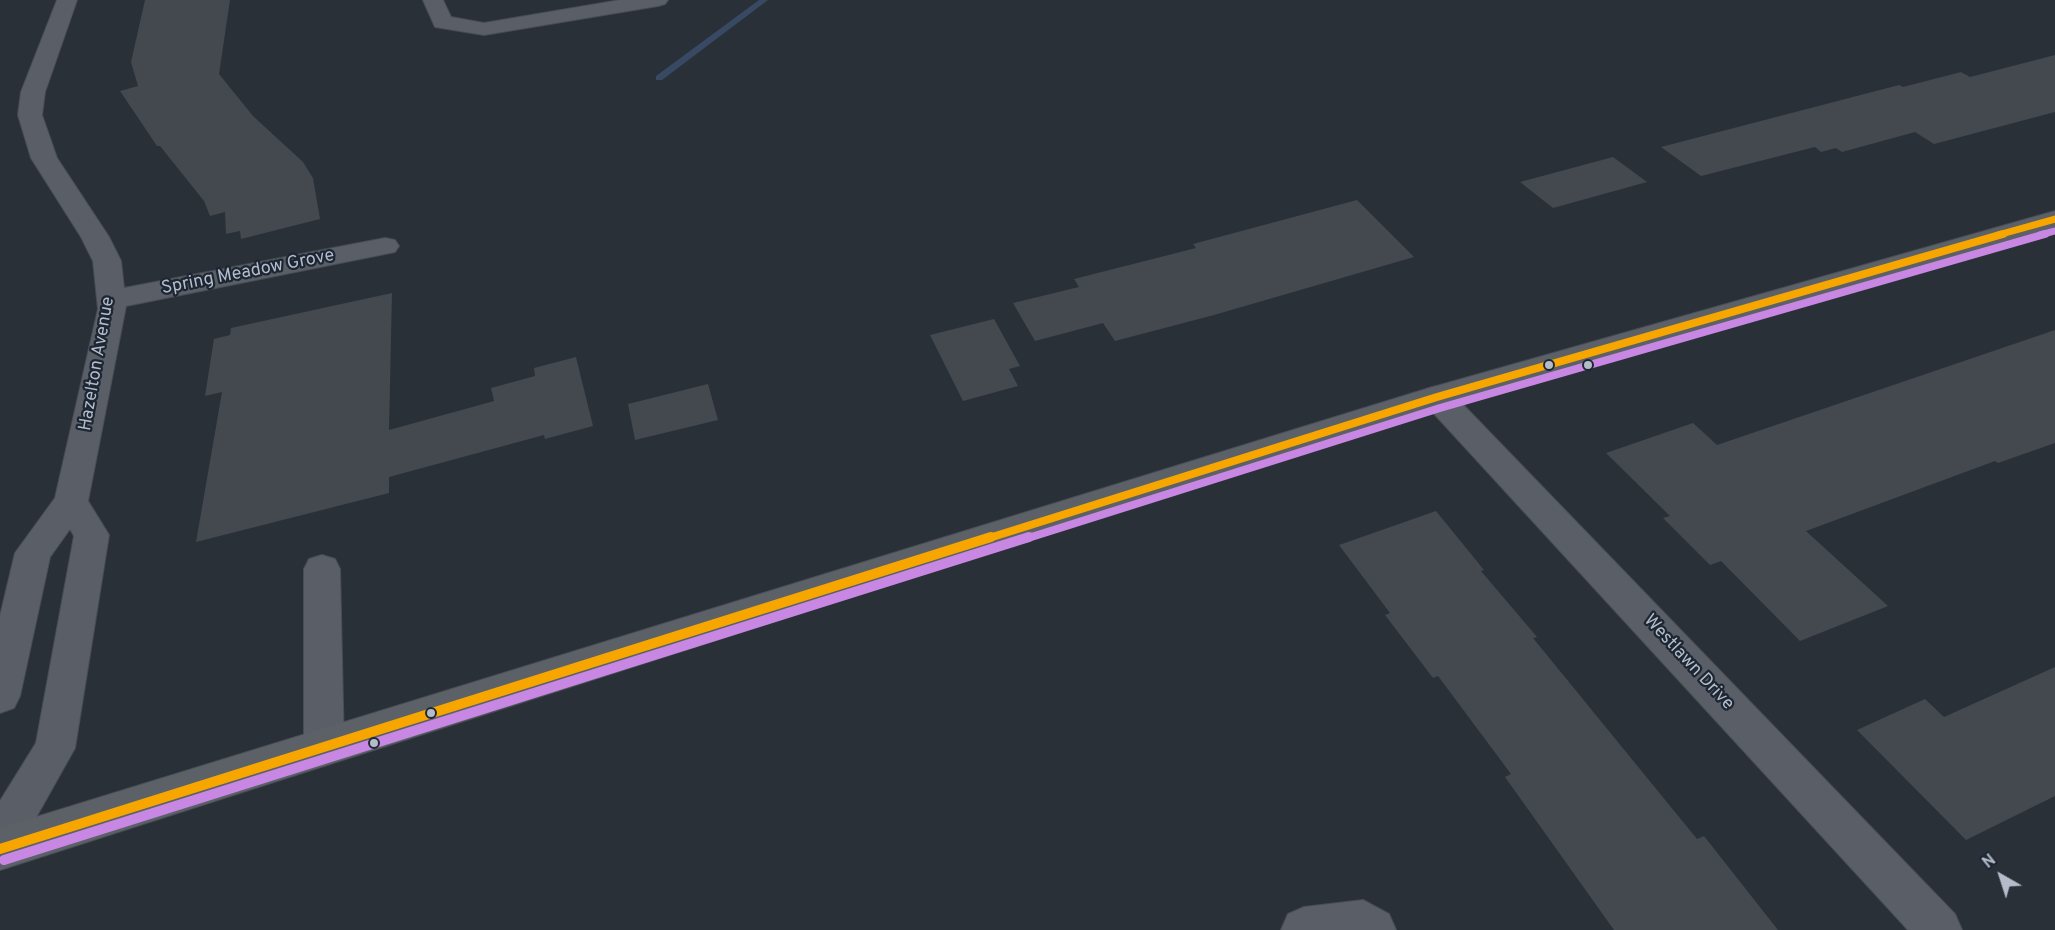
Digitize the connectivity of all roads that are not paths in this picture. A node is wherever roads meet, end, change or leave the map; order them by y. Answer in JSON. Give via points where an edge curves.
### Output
{"nodes":[{"id":1,"x":68,"y":0,"type":"edge"},
{"id":2,"x":433,"y":0,"type":"edge"},
{"id":3,"x":657,"y":0,"type":"edge"},
{"id":4,"x":2055,"y":219,"type":"edge"},
{"id":5,"x":385,"y":246,"type":"dead end"},
{"id":6,"x":112,"y":300,"type":"junction"},
{"id":7,"x":1437,"y":397,"type":"junction"},
{"id":8,"x":70,"y":502,"type":"junction"},
{"id":9,"x":322,"y":569,"type":"dead end"},
{"id":10,"x":0,"y":696,"type":"edge"},
{"id":11,"x":324,"y":748,"type":"junction"},
{"id":12,"x":0,"y":840,"type":"edge"},
{"id":13,"x":0,"y":849,"type":"edge"},
{"id":14,"x":1304,"y":930,"type":"edge"},
{"id":15,"x":1374,"y":930,"type":"edge"},
{"id":16,"x":1939,"y":930,"type":"edge"}],
"edges":[{"from":1,"to":6,"type":"street","name":"Hazelton Avenue","via":[[33,92],[30,116],[44,158],[107,261]]},
{"from":2,"to":3,"type":"street","via":[[443,22],[484,29]]},
{"from":4,"to":7,"type":"main road"},
{"from":5,"to":6,"type":"street","name":"Spring Meadow Grove"},
{"from":6,"to":8,"type":"street","name":"Hazelton Avenue"},
{"from":7,"to":11,"type":"main road"},
{"from":7,"to":16,"type":"street","name":"Westlawn Drive"},
{"from":8,"to":10,"type":"street","name":"Hazelton Avenue","via":[[33,553]]},
{"from":8,"to":12,"type":"street","via":[[92,535],[55,748]]},
{"from":9,"to":11,"type":"street"},
{"from":11,"to":13,"type":"main road"},
{"from":14,"to":15,"type":"street","via":[[1363,922]]}]}
